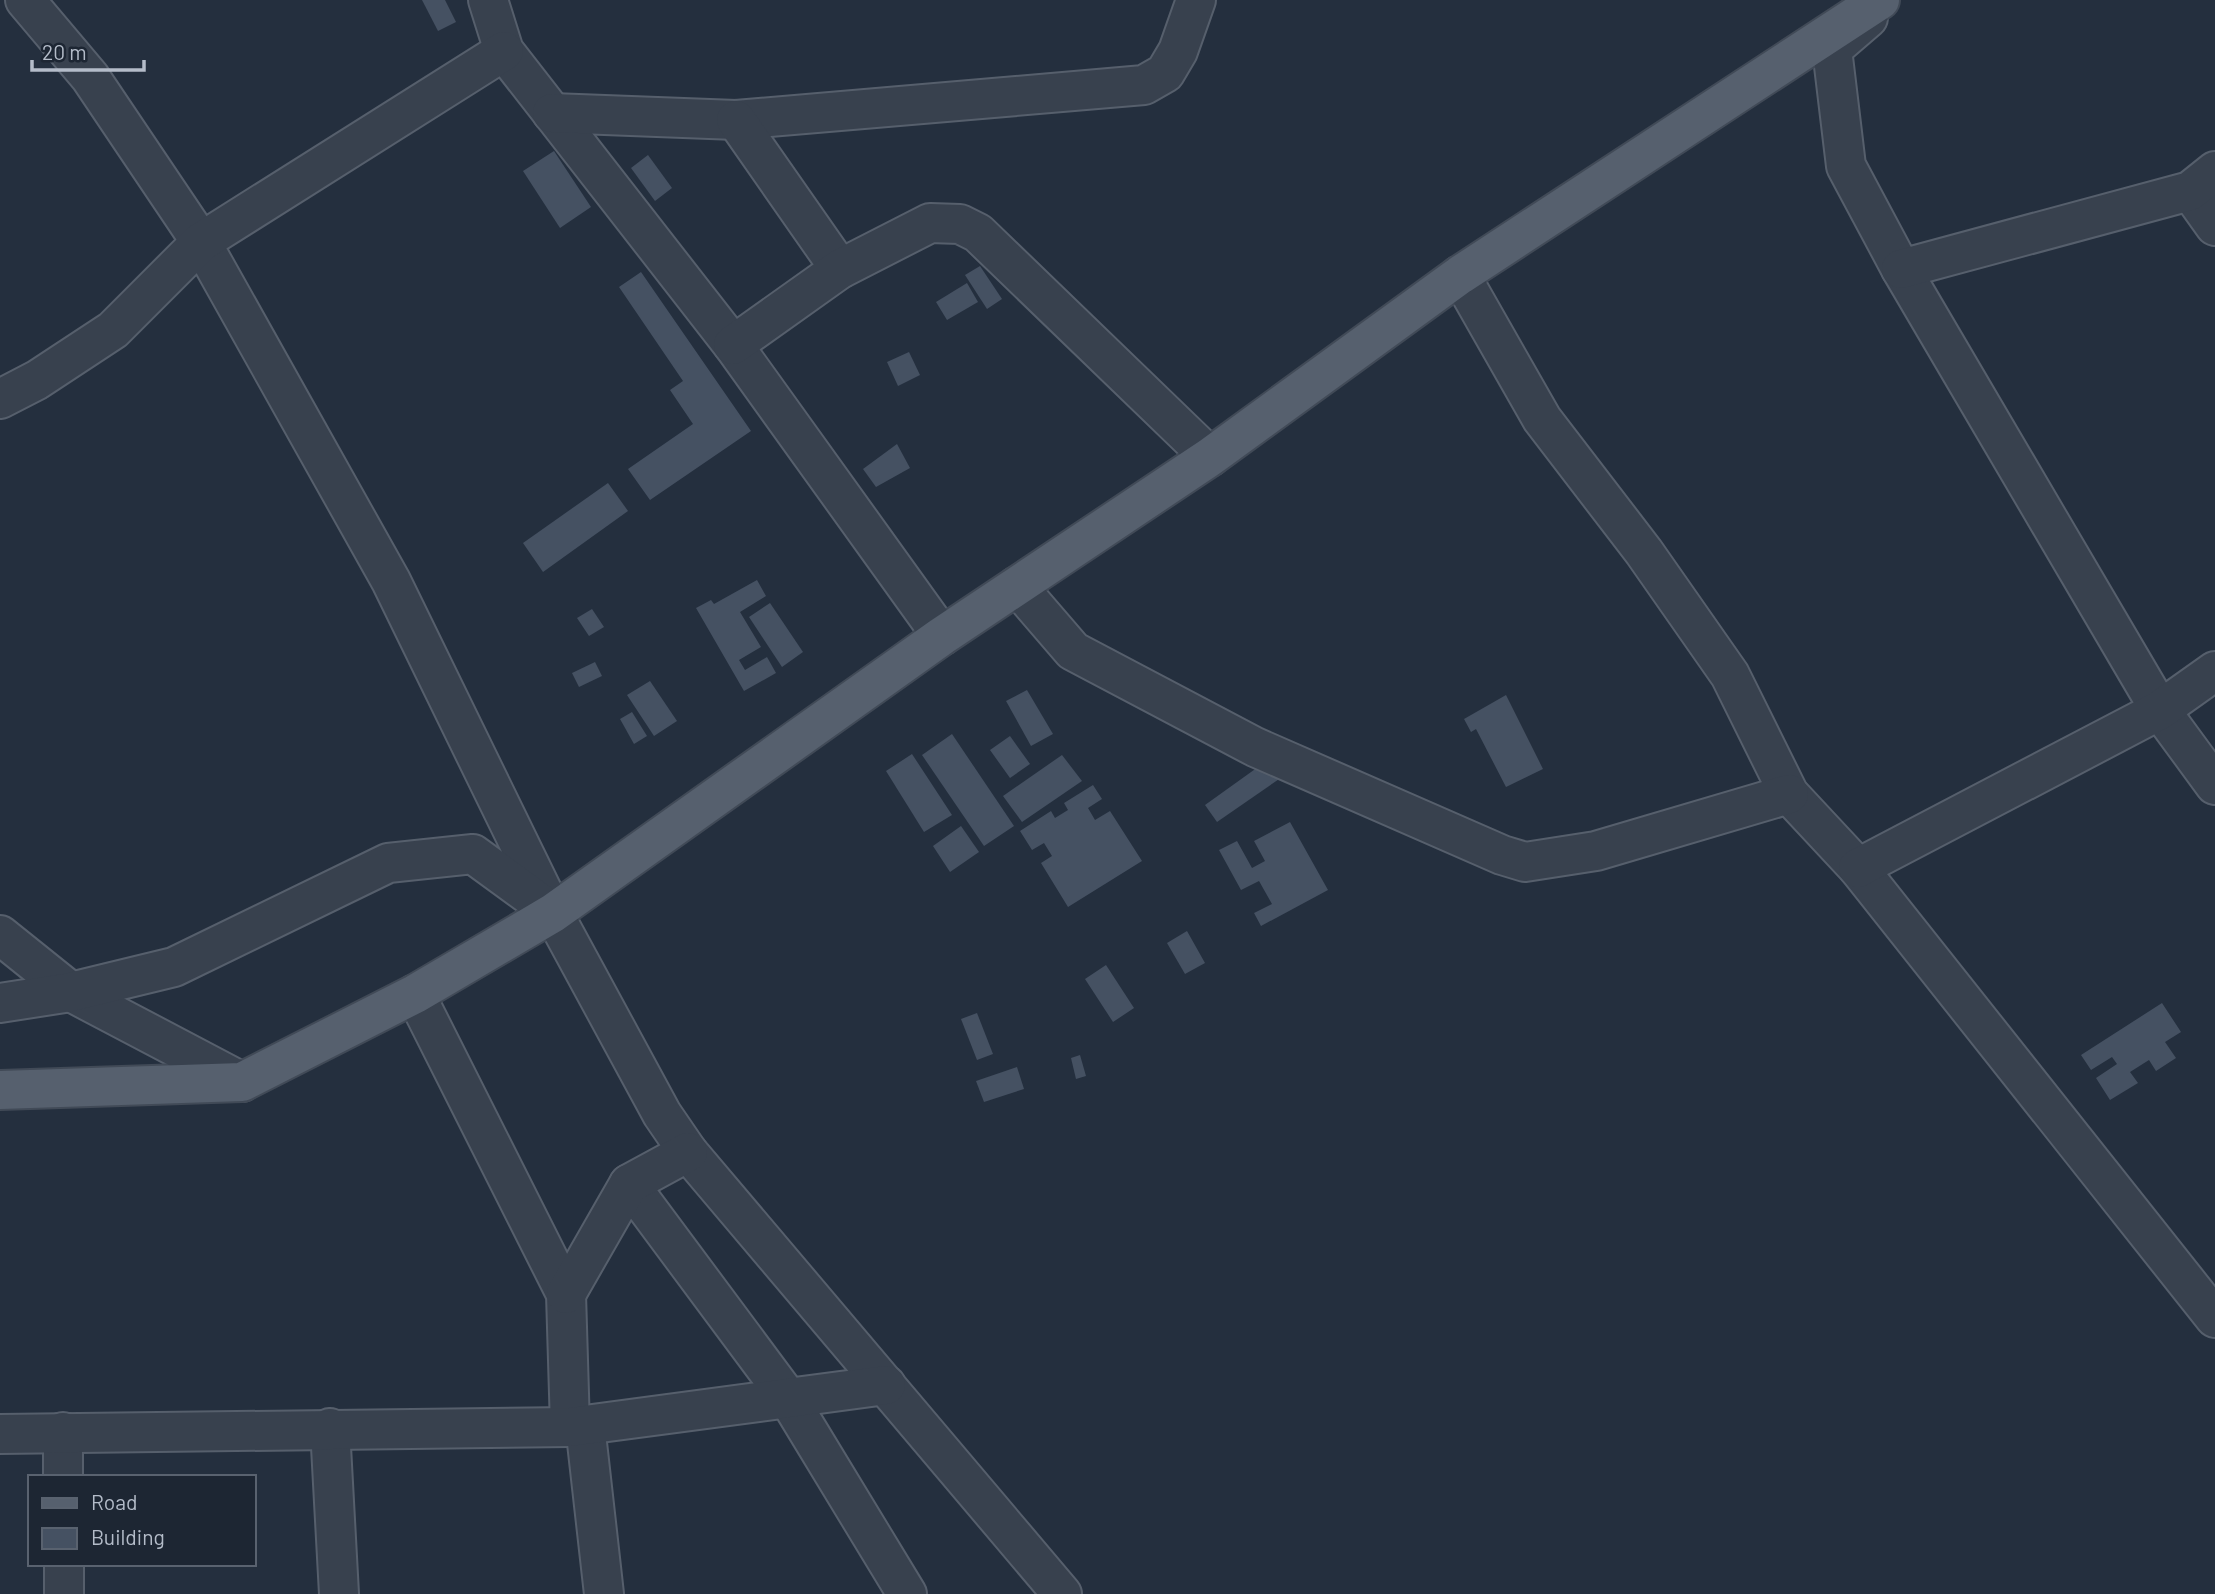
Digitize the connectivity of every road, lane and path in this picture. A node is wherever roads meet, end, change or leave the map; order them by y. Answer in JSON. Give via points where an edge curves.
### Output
{"nodes":[{"id":1,"x":25,"y":0,"type":"edge"},
{"id":2,"x":488,"y":0,"type":"edge"},
{"id":3,"x":1196,"y":0,"type":"edge"},
{"id":4,"x":1880,"y":0,"type":"edge"},
{"id":5,"x":1889,"y":0,"type":"edge"},
{"id":6,"x":504,"y":51,"type":"junction"},
{"id":7,"x":552,"y":113,"type":"junction"},
{"id":8,"x":736,"y":120,"type":"junction"},
{"id":9,"x":2202,"y":181,"type":"edge"},
{"id":10,"x":2215,"y":226,"type":"edge"},
{"id":11,"x":201,"y":242,"type":"junction"},
{"id":12,"x":840,"y":269,"type":"junction"},
{"id":13,"x":1901,"y":269,"type":"junction"},
{"id":14,"x":1460,"y":275,"type":"junction"},
{"id":15,"x":733,"y":345,"type":"junction"},
{"id":16,"x":0,"y":398,"type":"edge"},
{"id":17,"x":1210,"y":457,"type":"junction"},
{"id":18,"x":1017,"y":586,"type":"junction"},
{"id":19,"x":942,"y":636,"type":"junction"},
{"id":20,"x":2215,"y":671,"type":"edge"},
{"id":21,"x":2160,"y":710,"type":"junction"},
{"id":22,"x":2215,"y":785,"type":"edge"},
{"id":23,"x":1789,"y":794,"type":"junction"},
{"id":24,"x":1858,"y":868,"type":"junction"},
{"id":25,"x":553,"y":913,"type":"junction"},
{"id":26,"x":0,"y":935,"type":"edge"},
{"id":27,"x":71,"y":992,"type":"junction"},
{"id":28,"x":415,"y":994,"type":"junction"},
{"id":29,"x":0,"y":1003,"type":"edge"},
{"id":30,"x":242,"y":1082,"type":"junction"},
{"id":31,"x":0,"y":1090,"type":"edge"},
{"id":32,"x":688,"y":1152,"type":"junction"},
{"id":33,"x":629,"y":1184,"type":"junction"},
{"id":34,"x":566,"y":1294,"type":"junction"},
{"id":35,"x":2215,"y":1318,"type":"edge"},
{"id":36,"x":886,"y":1385,"type":"junction"},
{"id":37,"x":788,"y":1398,"type":"junction"},
{"id":38,"x":578,"y":1426,"type":"junction"},
{"id":39,"x":330,"y":1428,"type":"junction"},
{"id":40,"x":63,"y":1432,"type":"junction"},
{"id":41,"x":0,"y":1434,"type":"edge"},
{"id":42,"x":63,"y":1475,"type":"edge"},
{"id":43,"x":64,"y":1566,"type":"edge"},
{"id":44,"x":64,"y":1594,"type":"edge"},
{"id":45,"x":339,"y":1594,"type":"edge"},
{"id":46,"x":604,"y":1594,"type":"edge"},
{"id":47,"x":907,"y":1594,"type":"edge"},
{"id":48,"x":1062,"y":1594,"type":"edge"}],
"edges":[{"from":1,"to":11,"type":"street","via":[[90,77]]},
{"from":2,"to":6,"type":"street"},
{"from":3,"to":8,"type":"street","via":[[1165,73],[1144,85]]},
{"from":4,"to":14,"type":"main road"},
{"from":5,"to":13,"type":"street","via":[[1832,49],[1846,166]]},
{"from":6,"to":7,"type":"street"},
{"from":6,"to":11,"type":"street"},
{"from":7,"to":8,"type":"street"},
{"from":7,"to":15,"type":"street"},
{"from":8,"to":12,"type":"street"},
{"from":9,"to":10,"type":"street"},
{"from":9,"to":13,"type":"street"},
{"from":11,"to":16,"type":"street","via":[[113,330],[37,380]]},
{"from":11,"to":25,"type":"street","via":[[391,581]]},
{"from":12,"to":15,"type":"street"},
{"from":12,"to":17,"type":"street","via":[[930,223],[960,224],[978,233]]},
{"from":13,"to":21,"type":"street"},
{"from":14,"to":17,"type":"main road"},
{"from":14,"to":23,"type":"street","via":[[1542,419],[1730,675]]},
{"from":15,"to":19,"type":"street"},
{"from":17,"to":18,"type":"main road"},
{"from":18,"to":19,"type":"main road"},
{"from":18,"to":23,"type":"street","via":[[1073,651],[1255,747],[1524,862],[1596,851]]},
{"from":19,"to":25,"type":"main road"},
{"from":20,"to":21,"type":"street"},
{"from":21,"to":22,"type":"street"},
{"from":21,"to":24,"type":"street"},
{"from":23,"to":24,"type":"street"},
{"from":24,"to":35,"type":"street"},
{"from":25,"to":27,"type":"street","via":[[473,854],[388,863],[174,967]]},
{"from":25,"to":28,"type":"main road"},
{"from":25,"to":32,"type":"street","via":[[662,1114]]},
{"from":26,"to":27,"type":"street"},
{"from":27,"to":29,"type":"street"},
{"from":27,"to":30,"type":"street"},
{"from":28,"to":30,"type":"main road"},
{"from":28,"to":34,"type":"street"},
{"from":30,"to":31,"type":"main road"},
{"from":32,"to":33,"type":"street"},
{"from":32,"to":36,"type":"street"},
{"from":33,"to":34,"type":"street"},
{"from":33,"to":37,"type":"street"},
{"from":34,"to":38,"type":"street"},
{"from":36,"to":37,"type":"street"},
{"from":36,"to":48,"type":"street"},
{"from":37,"to":38,"type":"street"},
{"from":37,"to":47,"type":"street"},
{"from":38,"to":39,"type":"street"},
{"from":38,"to":46,"type":"street"},
{"from":39,"to":40,"type":"street"},
{"from":39,"to":45,"type":"street"},
{"from":40,"to":41,"type":"street"},
{"from":40,"to":42,"type":"street"},
{"from":43,"to":44,"type":"street"}]}
